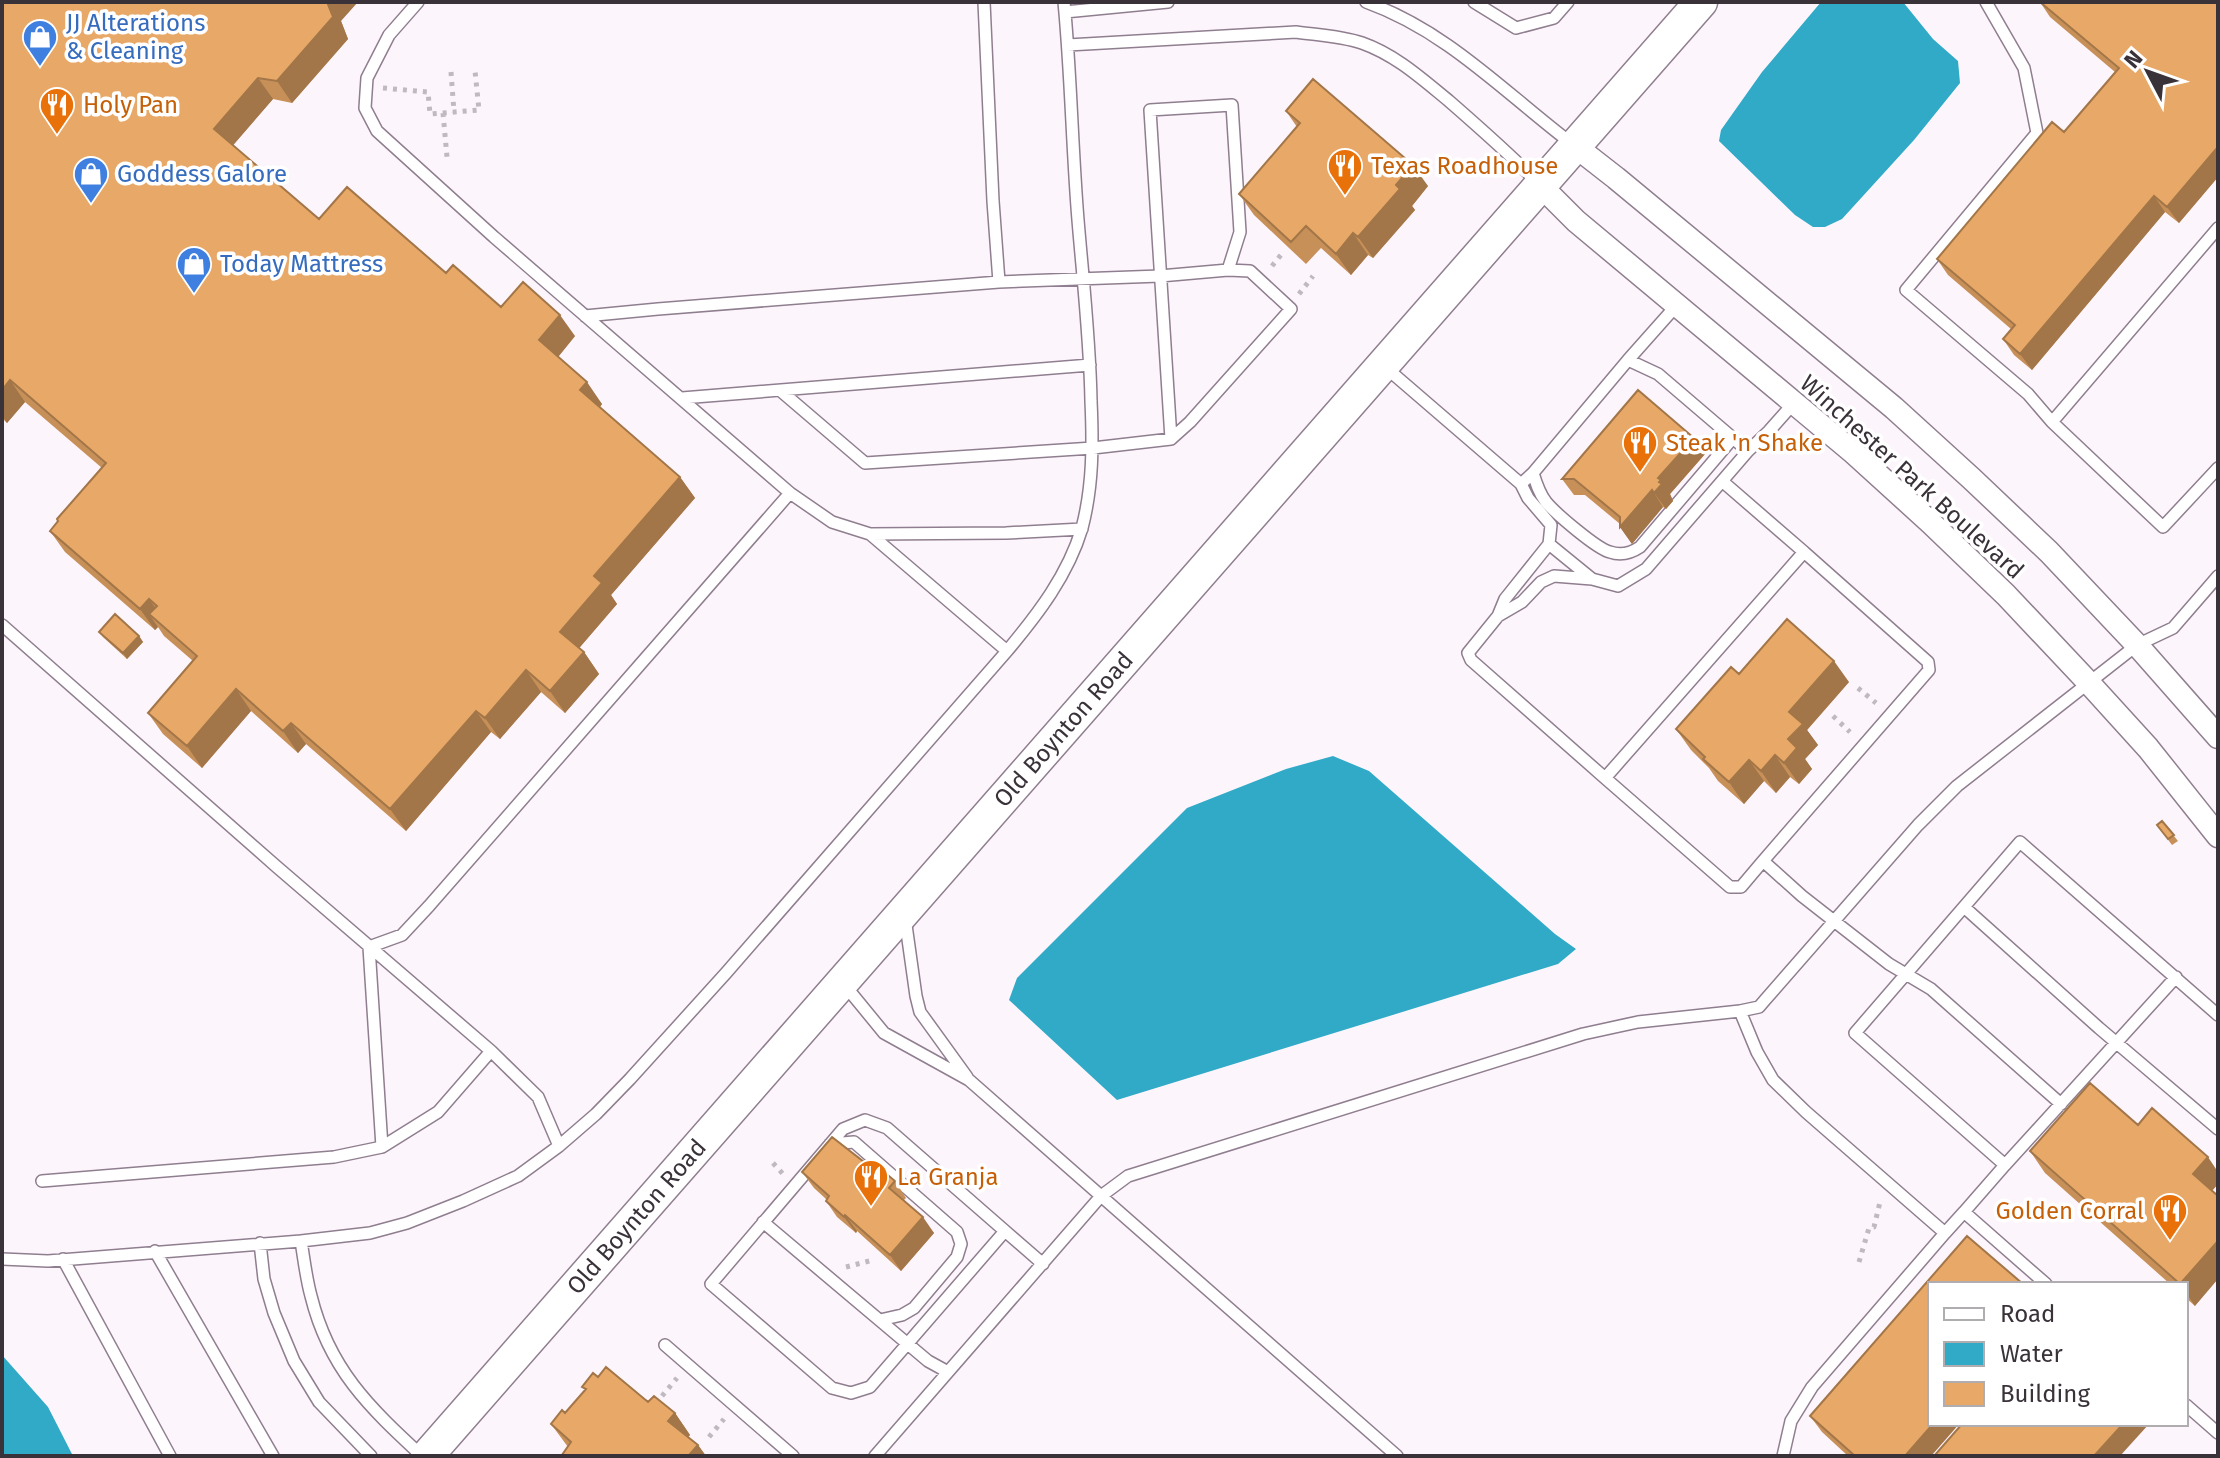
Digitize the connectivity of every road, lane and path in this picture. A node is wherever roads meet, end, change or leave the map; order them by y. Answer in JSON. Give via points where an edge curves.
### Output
{"nodes":[{"id":1,"x":418,"y":2,"type":"edge"},
{"id":2,"x":984,"y":2,"type":"edge"},
{"id":3,"x":1168,"y":2,"type":"edge"},
{"id":4,"x":1366,"y":2,"type":"edge"},
{"id":5,"x":1474,"y":2,"type":"edge"},
{"id":6,"x":1568,"y":2,"type":"edge"},
{"id":7,"x":1701,"y":2,"type":"edge"},
{"id":8,"x":1986,"y":2,"type":"edge"},
{"id":9,"x":1064,"y":7,"type":"edge"},
{"id":10,"x":1068,"y":45,"type":"junction"},
{"id":11,"x":475,"y":71,"type":"dead end"},
{"id":12,"x":451,"y":72,"type":"dead end"},
{"id":13,"x":428,"y":92,"type":"dead end"},
{"id":14,"x":454,"y":112,"type":"junction"},
{"id":15,"x":443,"y":113,"type":"junction"},
{"id":16,"x":1575,"y":146,"type":"junction"},
{"id":17,"x":447,"y":157,"type":"dead end"},
{"id":18,"x":1541,"y":186,"type":"junction"},
{"id":19,"x":2218,"y":228,"type":"edge"},
{"id":20,"x":1284,"y":251,"type":"edge"},
{"id":21,"x":1228,"y":270,"type":"junction"},
{"id":22,"x":1268,"y":270,"type":"dead end"},
{"id":23,"x":1160,"y":276,"type":"junction"},
{"id":24,"x":1313,"y":276,"type":"dead end"},
{"id":25,"x":1083,"y":278,"type":"junction"},
{"id":26,"x":999,"y":282,"type":"junction"},
{"id":27,"x":1298,"y":295,"type":"dead end"},
{"id":28,"x":1676,"y":306,"type":"junction"},
{"id":29,"x":585,"y":316,"type":"junction"},
{"id":30,"x":1628,"y":360,"type":"junction"},
{"id":31,"x":1090,"y":365,"type":"junction"},
{"id":32,"x":1384,"y":366,"type":"junction"},
{"id":33,"x":782,"y":392,"type":"junction"},
{"id":34,"x":682,"y":398,"type":"junction"},
{"id":35,"x":1793,"y":404,"type":"junction"},
{"id":36,"x":2052,"y":422,"type":"junction"},
{"id":37,"x":1733,"y":438,"type":"junction"},
{"id":38,"x":1171,"y":439,"type":"junction"},
{"id":39,"x":1093,"y":448,"type":"junction"},
{"id":40,"x":1748,"y":451,"type":"junction"},
{"id":41,"x":2218,"y":468,"type":"edge"},
{"id":42,"x":1533,"y":473,"type":"junction"},
{"id":43,"x":1722,"y":481,"type":"junction"},
{"id":44,"x":1521,"y":484,"type":"junction"},
{"id":45,"x":790,"y":493,"type":"junction"},
{"id":46,"x":1082,"y":529,"type":"junction"},
{"id":47,"x":870,"y":534,"type":"junction"},
{"id":48,"x":1549,"y":544,"type":"junction"},
{"id":49,"x":1804,"y":552,"type":"junction"},
{"id":50,"x":2218,"y":576,"type":"edge"},
{"id":51,"x":1592,"y":579,"type":"junction"},
{"id":52,"x":1498,"y":616,"type":"junction"},
{"id":53,"x":2,"y":625,"type":"edge"},
{"id":54,"x":2137,"y":645,"type":"junction"},
{"id":55,"x":1007,"y":651,"type":"junction"},
{"id":56,"x":2088,"y":682,"type":"junction"},
{"id":57,"x":1858,"y":688,"type":"dead end"},
{"id":58,"x":1877,"y":704,"type":"dead end"},
{"id":59,"x":1833,"y":716,"type":"dead end"},
{"id":60,"x":1851,"y":733,"type":"dead end"},
{"id":61,"x":2218,"y":737,"type":"edge"},
{"id":62,"x":1605,"y":778,"type":"junction"},
{"id":63,"x":2218,"y":836,"type":"edge"},
{"id":64,"x":1763,"y":861,"type":"junction"},
{"id":65,"x":1964,"y":907,"type":"junction"},
{"id":66,"x":904,"y":911,"type":"junction"},
{"id":67,"x":1834,"y":921,"type":"junction"},
{"id":68,"x":369,"y":947,"type":"junction"},
{"id":69,"x":1906,"y":974,"type":"junction"},
{"id":70,"x":2176,"y":977,"type":"junction"},
{"id":71,"x":841,"y":981,"type":"junction"},
{"id":72,"x":1740,"y":1011,"type":"junction"},
{"id":73,"x":2218,"y":1015,"type":"edge"},
{"id":74,"x":2117,"y":1042,"type":"junction"},
{"id":75,"x":491,"y":1051,"type":"junction"},
{"id":76,"x":969,"y":1080,"type":"junction"},
{"id":77,"x":2061,"y":1104,"type":"junction"},
{"id":78,"x":2218,"y":1129,"type":"edge"},
{"id":79,"x":830,"y":1144,"type":"junction"},
{"id":80,"x":559,"y":1146,"type":"junction"},
{"id":81,"x":382,"y":1147,"type":"junction"},
{"id":82,"x":773,"y":1163,"type":"dead end"},
{"id":83,"x":2005,"y":1165,"type":"junction"},
{"id":84,"x":785,"y":1175,"type":"dead end"},
{"id":85,"x":42,"y":1181,"type":"dead end"},
{"id":86,"x":1101,"y":1196,"type":"junction"},
{"id":87,"x":1880,"y":1200,"type":"dead end"},
{"id":88,"x":1964,"y":1212,"type":"junction"},
{"id":89,"x":763,"y":1222,"type":"junction"},
{"id":90,"x":1005,"y":1231,"type":"junction"},
{"id":91,"x":1945,"y":1233,"type":"junction"},
{"id":92,"x":301,"y":1241,"type":"junction"},
{"id":93,"x":260,"y":1243,"type":"junction"},
{"id":94,"x":155,"y":1251,"type":"junction"},
{"id":95,"x":2,"y":1259,"type":"edge"},
{"id":96,"x":63,"y":1259,"type":"junction"},
{"id":97,"x":873,"y":1260,"type":"edge"},
{"id":98,"x":1859,"y":1262,"type":"dead end"},
{"id":99,"x":1043,"y":1264,"type":"junction"},
{"id":100,"x":841,"y":1268,"type":"dead end"},
{"id":101,"x":2044,"y":1282,"type":"edge"},
{"id":102,"x":880,"y":1320,"type":"junction"},
{"id":103,"x":908,"y":1344,"type":"junction"},
{"id":104,"x":665,"y":1345,"type":"dead end"},
{"id":105,"x":948,"y":1372,"type":"junction"},
{"id":106,"x":676,"y":1380,"type":"dead end"},
{"id":107,"x":662,"y":1396,"type":"dead end"},
{"id":108,"x":2188,"y":1407,"type":"edge"},
{"id":109,"x":723,"y":1421,"type":"dead end"},
{"id":110,"x":2218,"y":1433,"type":"edge"},
{"id":111,"x":709,"y":1437,"type":"dead end"},
{"id":112,"x":170,"y":1456,"type":"edge"},
{"id":113,"x":273,"y":1456,"type":"edge"},
{"id":114,"x":371,"y":1456,"type":"edge"},
{"id":115,"x":424,"y":1456,"type":"edge"},
{"id":116,"x":793,"y":1456,"type":"edge"},
{"id":117,"x":875,"y":1456,"type":"edge"},
{"id":118,"x":1397,"y":1456,"type":"edge"},
{"id":119,"x":1783,"y":1456,"type":"edge"}],
"edges":[{"from":1,"to":29,"type":"lane","via":[[389,35],[367,78],[365,108],[377,131]]},
{"from":2,"to":26,"type":"lane"},
{"from":3,"to":9,"type":"lane"},
{"from":4,"to":16,"type":"lane","via":[[1395,12],[1469,59]]},
{"from":5,"to":6,"type":"lane","via":[[1516,28],[1554,18]]},
{"from":7,"to":16,"type":"street","name":"Old Boynton Road"},
{"from":8,"to":36,"type":"lane","via":[[2024,68],[2037,133],[1906,290],[2028,394]]},
{"from":9,"to":10,"type":"lane"},
{"from":10,"to":18,"type":"lane","via":[[1296,32],[1361,43],[1423,80]]},
{"from":10,"to":25,"type":"lane"},
{"from":11,"to":14,"type":"path","via":[[479,110]]},
{"from":12,"to":14,"type":"path"},
{"from":13,"to":15,"type":"path","via":[[430,114]]},
{"from":14,"to":15,"type":"path"},
{"from":15,"to":17,"type":"path"},
{"from":16,"to":18,"type":"street","name":"Old Boynton Road"},
{"from":16,"to":54,"type":"street","name":"Winchester Park Boulevard","via":[[1894,408],[2049,552]]},
{"from":18,"to":28,"type":"street","name":"Winchester Park Boulevard"},
{"from":18,"to":32,"type":"street","name":"Old Boynton Road"},
{"from":19,"to":36,"type":"lane"},
{"from":20,"to":22,"type":"path"},
{"from":21,"to":23,"type":"lane"},
{"from":21,"to":23,"type":"lane","via":[[1240,232],[1232,105],[1150,110]]},
{"from":21,"to":38,"type":"lane","via":[[1250,271],[1291,309]]},
{"from":23,"to":25,"type":"lane"},
{"from":23,"to":38,"type":"lane"},
{"from":24,"to":27,"type":"path"},
{"from":25,"to":26,"type":"lane"},
{"from":25,"to":31,"type":"lane"},
{"from":26,"to":29,"type":"lane"},
{"from":28,"to":30,"type":"lane"},
{"from":28,"to":35,"type":"street","name":"Winchester Park Boulevard"},
{"from":29,"to":34,"type":"lane"},
{"from":30,"to":37,"type":"lane","via":[[1658,374]]},
{"from":30,"to":42,"type":"lane"},
{"from":31,"to":33,"type":"lane"},
{"from":31,"to":39,"type":"lane"},
{"from":32,"to":44,"type":"lane"},
{"from":32,"to":66,"type":"street","name":"Old Boynton Road"},
{"from":33,"to":34,"type":"lane"},
{"from":33,"to":39,"type":"lane","via":[[865,463]]},
{"from":34,"to":45,"type":"lane"},
{"from":35,"to":40,"type":"lane"},
{"from":35,"to":56,"type":"street","name":"Winchester Park Boulevard","via":[[1931,523]]},
{"from":36,"to":41,"type":"lane","via":[[2163,527]]},
{"from":37,"to":40,"type":"lane"},
{"from":37,"to":42,"type":"lane","via":[[1640,547],[1622,554],[1600,548],[1547,503]]},
{"from":38,"to":39,"type":"lane"},
{"from":39,"to":46,"type":"lane"},
{"from":40,"to":43,"type":"lane"},
{"from":42,"to":44,"type":"lane"},
{"from":43,"to":49,"type":"lane"},
{"from":43,"to":51,"type":"lane","via":[[1646,569],[1618,586]]},
{"from":44,"to":48,"type":"lane","via":[[1551,525]]},
{"from":45,"to":47,"type":"lane","via":[[832,522]]},
{"from":45,"to":68,"type":"lane","via":[[429,906],[402,935]]},
{"from":46,"to":47,"type":"lane"},
{"from":46,"to":55,"type":"lane","via":[[1048,600]]},
{"from":47,"to":55,"type":"lane"},
{"from":48,"to":51,"type":"lane"},
{"from":48,"to":52,"type":"lane","via":[[1505,599]]},
{"from":49,"to":62,"type":"lane"},
{"from":49,"to":64,"type":"lane","via":[[1928,662],[1929,670]]},
{"from":50,"to":54,"type":"lane","via":[[2173,628]]},
{"from":51,"to":52,"type":"lane","via":[[1554,576]]},
{"from":52,"to":62,"type":"lane","via":[[1468,653],[1471,660]]},
{"from":53,"to":68,"type":"lane"},
{"from":54,"to":56,"type":"lane"},
{"from":54,"to":61,"type":"street","name":"Winchester Park Boulevard"},
{"from":55,"to":80,"type":"lane","via":[[726,973],[596,1114]]},
{"from":56,"to":63,"type":"street","name":"Winchester Park Boulevard"},
{"from":56,"to":67,"type":"lane","via":[[1957,786]]},
{"from":57,"to":58,"type":"path"},
{"from":59,"to":60,"type":"path"},
{"from":62,"to":64,"type":"lane","via":[[1730,887],[1741,887]]},
{"from":64,"to":67,"type":"lane"},
{"from":65,"to":69,"type":"lane"},
{"from":65,"to":70,"type":"lane","via":[[2020,842]]},
{"from":65,"to":74,"type":"lane"},
{"from":66,"to":71,"type":"street","name":"Old Boynton Road"},
{"from":66,"to":76,"type":"lane","via":[[920,1012]]},
{"from":67,"to":69,"type":"lane"},
{"from":67,"to":72,"type":"lane","via":[[1759,1007]]},
{"from":68,"to":75,"type":"lane"},
{"from":68,"to":81,"type":"lane"},
{"from":69,"to":77,"type":"lane","via":[[1931,989]]},
{"from":69,"to":83,"type":"lane","via":[[1855,1033]]},
{"from":70,"to":73,"type":"lane"},
{"from":70,"to":74,"type":"lane"},
{"from":71,"to":76,"type":"lane","via":[[884,1033]]},
{"from":71,"to":115,"type":"street","name":"Old Boynton Road"},
{"from":72,"to":86,"type":"lane","via":[[1583,1034],[1128,1176]]},
{"from":72,"to":91,"type":"lane","via":[[1773,1080]]},
{"from":74,"to":77,"type":"lane"},
{"from":74,"to":78,"type":"lane"},
{"from":75,"to":80,"type":"lane","via":[[538,1097]]},
{"from":75,"to":81,"type":"lane","via":[[438,1112]]},
{"from":76,"to":86,"type":"lane"},
{"from":77,"to":83,"type":"lane"},
{"from":79,"to":89,"type":"lane"},
{"from":79,"to":90,"type":"lane","via":[[843,1129],[865,1120],[887,1128]]},
{"from":79,"to":102,"type":"lane","via":[[854,1142],[957,1232],[961,1244],[957,1257],[914,1308]]},
{"from":80,"to":92,"type":"lane","via":[[518,1176],[407,1223]]},
{"from":81,"to":85,"type":"lane","via":[[334,1157]]},
{"from":82,"to":84,"type":"path"},
{"from":83,"to":88,"type":"lane"},
{"from":86,"to":99,"type":"lane"},
{"from":86,"to":118,"type":"lane"},
{"from":87,"to":98,"type":"path","via":[[1876,1228],[1869,1228]]},
{"from":88,"to":91,"type":"lane"},
{"from":88,"to":101,"type":"lane"},
{"from":89,"to":102,"type":"lane"},
{"from":89,"to":103,"type":"lane","via":[[711,1284],[832,1388],[851,1393],[870,1387]]},
{"from":90,"to":99,"type":"lane"},
{"from":90,"to":103,"type":"lane"},
{"from":91,"to":119,"type":"lane","via":[[1812,1387],[1791,1421]]},
{"from":92,"to":93,"type":"lane"},
{"from":92,"to":115,"type":"lane","via":[[310,1295],[341,1368],[361,1397]]},
{"from":93,"to":94,"type":"lane"},
{"from":93,"to":114,"type":"lane","via":[[264,1279],[294,1361],[319,1402]]},
{"from":94,"to":96,"type":"lane"},
{"from":94,"to":113,"type":"lane"},
{"from":95,"to":96,"type":"lane"},
{"from":96,"to":112,"type":"lane"},
{"from":97,"to":100,"type":"path"},
{"from":99,"to":105,"type":"lane"},
{"from":102,"to":103,"type":"lane"},
{"from":103,"to":105,"type":"lane"},
{"from":104,"to":116,"type":"lane"},
{"from":105,"to":117,"type":"lane"},
{"from":106,"to":107,"type":"path"},
{"from":108,"to":110,"type":"lane"},
{"from":109,"to":111,"type":"path"}]}
